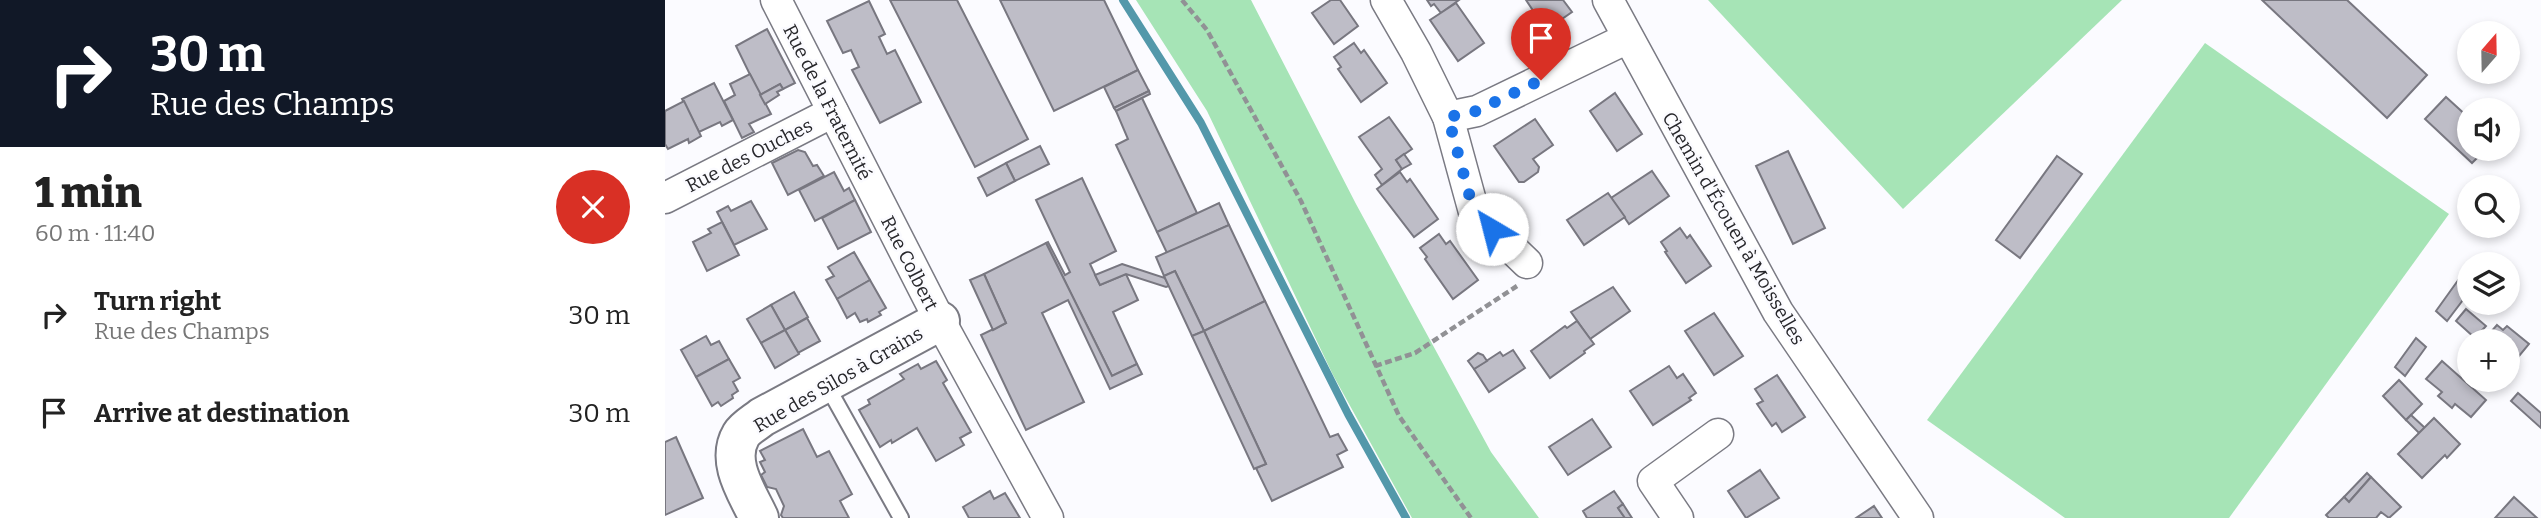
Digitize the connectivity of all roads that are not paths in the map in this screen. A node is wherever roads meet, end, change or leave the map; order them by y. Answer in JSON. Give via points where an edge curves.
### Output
{"nodes":[{"id":1,"x":776,"y":0,"type":"edge"},
{"id":2,"x":1386,"y":0,"type":"edge"},
{"id":3,"x":1608,"y":0,"type":"edge"},
{"id":4,"x":1628,"y":38,"type":"junction"},
{"id":5,"x":833,"y":112,"type":"junction"},
{"id":6,"x":1448,"y":117,"type":"junction"},
{"id":7,"x":665,"y":198,"type":"edge"},
{"id":8,"x":880,"y":205,"type":"joint"},
{"id":9,"x":1527,"y":263,"type":"road end"},
{"id":10,"x":940,"y":321,"type":"junction"},
{"id":11,"x":826,"y":383,"type":"junction"},
{"id":12,"x":1718,"y":434,"type":"dead end"},
{"id":13,"x":759,"y":518,"type":"edge"},
{"id":14,"x":901,"y":518,"type":"edge"},
{"id":15,"x":1048,"y":518,"type":"edge"},
{"id":16,"x":1678,"y":518,"type":"edge"},
{"id":17,"x":1918,"y":518,"type":"edge"}],
"edges":[{"from":1,"to":5,"type":"street","name":"Rue de la Fraternité"},
{"from":2,"to":6,"type":"street"},
{"from":3,"to":4,"type":"street","name":"Chemin d'Écouen à Moisselles"},
{"from":4,"to":6,"type":"street","via":[[1476,111]]},
{"from":4,"to":17,"type":"street","name":"Chemin d'Écouen à Moisselles","via":[[1778,312]]},
{"from":5,"to":7,"type":"street","name":"Rue des Ouches"},
{"from":5,"to":8,"type":"street","name":"Rue de la Fraternité"},
{"from":6,"to":9,"type":"street","via":[[1474,212]]},
{"from":8,"to":10,"type":"street","name":"Rue Colbert"},
{"from":10,"to":11,"type":"street","name":"Rue des Silos à Grains"},
{"from":10,"to":15,"type":"street","name":"Rue Colbert"},
{"from":11,"to":13,"type":"street","name":"Rue des Silos à Grains","via":[[762,417],[741,434],[736,454],[739,477]]},
{"from":11,"to":14,"type":"lane"},
{"from":12,"to":16,"type":"street","via":[[1653,481]]}]}
